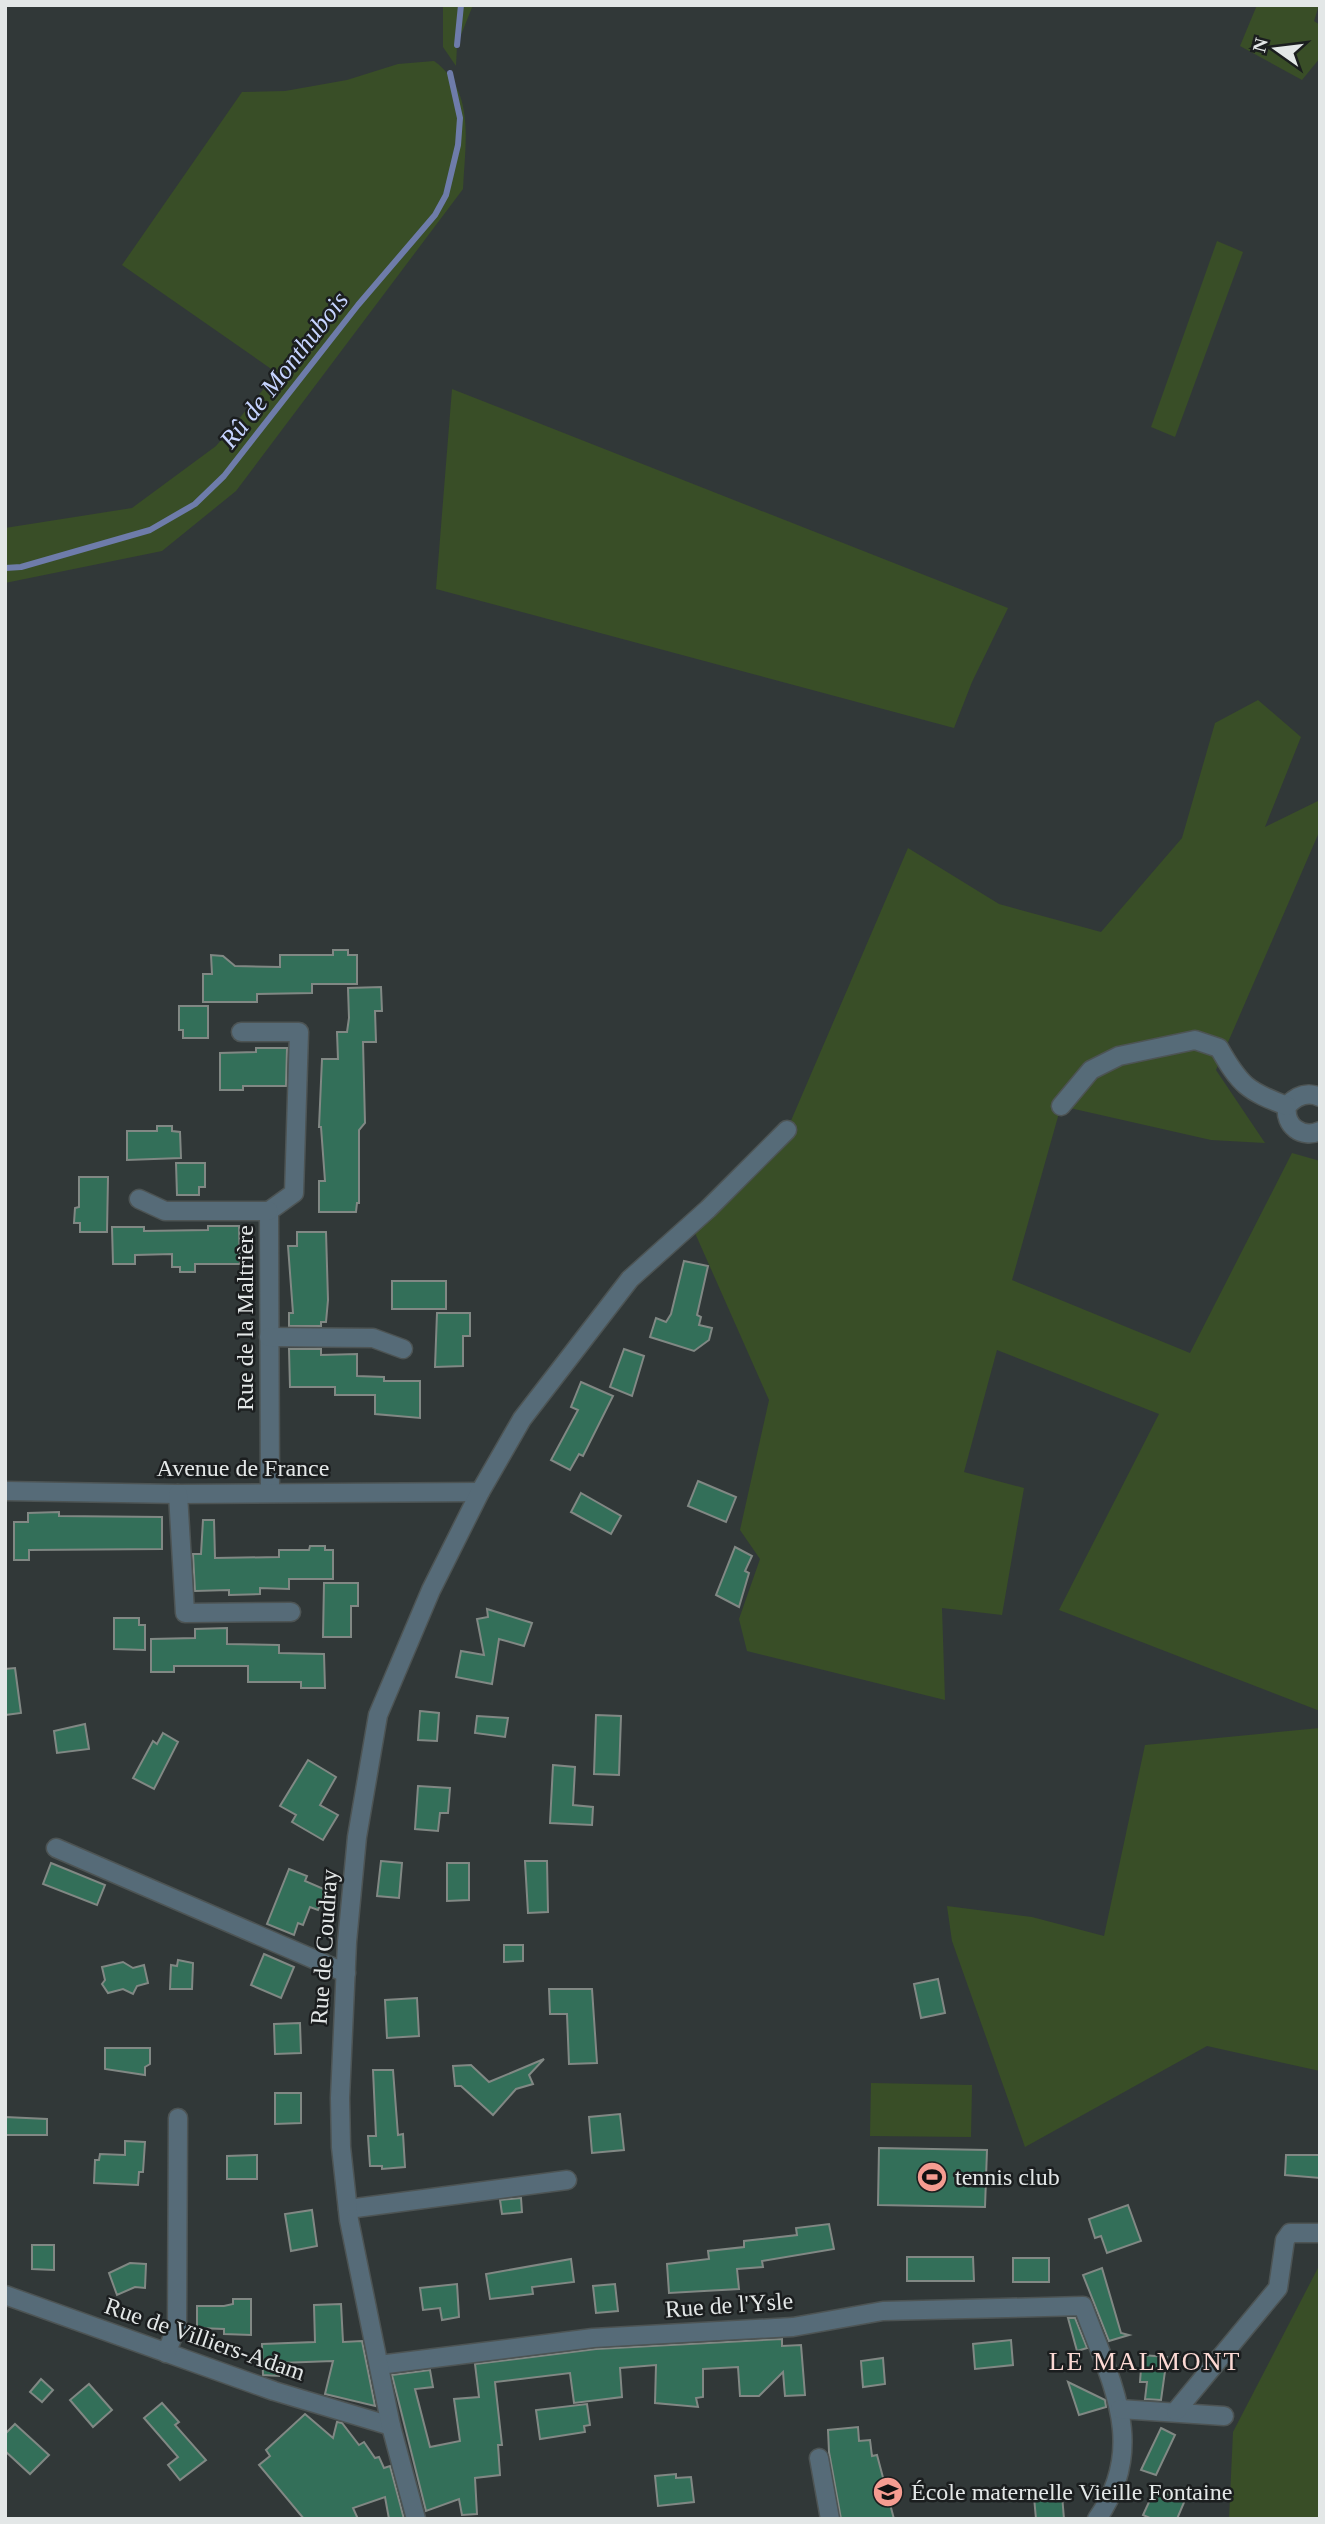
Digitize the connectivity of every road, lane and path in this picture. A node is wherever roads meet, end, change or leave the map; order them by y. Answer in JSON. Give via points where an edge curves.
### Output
{"nodes":[{"id":1,"x":241,"y":1032,"type":"dead end"},
{"id":2,"x":1320,"y":1097,"type":"edge"},
{"id":3,"x":1061,"y":1106,"type":"dead end"},
{"id":4,"x":1287,"y":1106,"type":"junction"},
{"id":5,"x":787,"y":1130,"type":"dead end"},
{"id":6,"x":1320,"y":1131,"type":"edge"},
{"id":7,"x":139,"y":1199,"type":"dead end"},
{"id":8,"x":269,"y":1211,"type":"junction"},
{"id":9,"x":269,"y":1337,"type":"junction"},
{"id":10,"x":403,"y":1349,"type":"dead end"},
{"id":11,"x":5,"y":1491,"type":"edge"},
{"id":12,"x":270,"y":1491,"type":"junction"},
{"id":13,"x":480,"y":1492,"type":"junction"},
{"id":14,"x":178,"y":1494,"type":"junction"},
{"id":15,"x":291,"y":1612,"type":"dead end"},
{"id":16,"x":56,"y":1848,"type":"dead end"},
{"id":17,"x":346,"y":1972,"type":"junction"},
{"id":18,"x":178,"y":2118,"type":"dead end"},
{"id":19,"x":568,"y":2180,"type":"dead end"},
{"id":20,"x":348,"y":2209,"type":"junction"},
{"id":21,"x":1320,"y":2233,"type":"edge"},
{"id":22,"x":5,"y":2295,"type":"edge"},
{"id":23,"x":166,"y":2353,"type":"junction"},
{"id":24,"x":379,"y":2365,"type":"junction"},
{"id":25,"x":1120,"y":2409,"type":"junction"},
{"id":26,"x":1177,"y":2411,"type":"junction"},
{"id":27,"x":1224,"y":2416,"type":"dead end"},
{"id":28,"x":391,"y":2426,"type":"junction"},
{"id":29,"x":819,"y":2458,"type":"dead end"},
{"id":30,"x":416,"y":2519,"type":"edge"},
{"id":31,"x":830,"y":2519,"type":"edge"},
{"id":32,"x":1097,"y":2519,"type":"edge"}],
"edges":[{"from":1,"to":8,"type":"street","name":"Rue de la Maltrière","via":[[299,1032],[294,1193]]},
{"from":2,"to":4,"type":"street","via":[[1304,1094]]},
{"from":3,"to":4,"type":"street","via":[[1091,1070],[1119,1056],[1195,1040],[1219,1048],[1235,1077],[1257,1094]]},
{"from":4,"to":6,"type":"street","via":[[1288,1122],[1298,1131]]},
{"from":5,"to":13,"type":"street","name":"Rue de Coudray","via":[[630,1279],[522,1419]]},
{"from":7,"to":8,"type":"street","via":[[165,1211]]},
{"from":8,"to":9,"type":"street","name":"Rue de la Maltrière"},
{"from":9,"to":10,"type":"street","via":[[373,1338]]},
{"from":9,"to":12,"type":"street","name":"Rue de la Maltrière"},
{"from":11,"to":14,"type":"street","name":"Avenue de France"},
{"from":12,"to":13,"type":"street","name":"Avenue de France"},
{"from":12,"to":14,"type":"street","name":"Avenue de France"},
{"from":13,"to":17,"type":"street","name":"Rue de Coudray","via":[[431,1590],[378,1715],[357,1838]]},
{"from":14,"to":15,"type":"street","via":[[185,1613]]},
{"from":16,"to":17,"type":"street"},
{"from":17,"to":20,"type":"street","name":"Rue de Coudray","via":[[340,2098]]},
{"from":18,"to":23,"type":"street","via":[[177,2327]]},
{"from":19,"to":20,"type":"street"},
{"from":20,"to":24,"type":"street","name":"Rue de Coudray"},
{"from":21,"to":26,"type":"street","via":[[1290,2233],[1278,2288]]},
{"from":22,"to":23,"type":"street","name":"Rue de Villiers-Adam"},
{"from":23,"to":28,"type":"street","name":"Rue de Villiers-Adam"},
{"from":24,"to":25,"type":"street","name":"Rue de l'Ysle","via":[[593,2338],[793,2327],[883,2311],[1083,2306]]},
{"from":24,"to":28,"type":"street","name":"Rue de Coudray"},
{"from":25,"to":26,"type":"street"},
{"from":25,"to":32,"type":"street","via":[[1125,2443],[1112,2498]]},
{"from":26,"to":27,"type":"street"},
{"from":28,"to":30,"type":"street","name":"Rue de Coudray"},
{"from":29,"to":31,"type":"street"}]}
